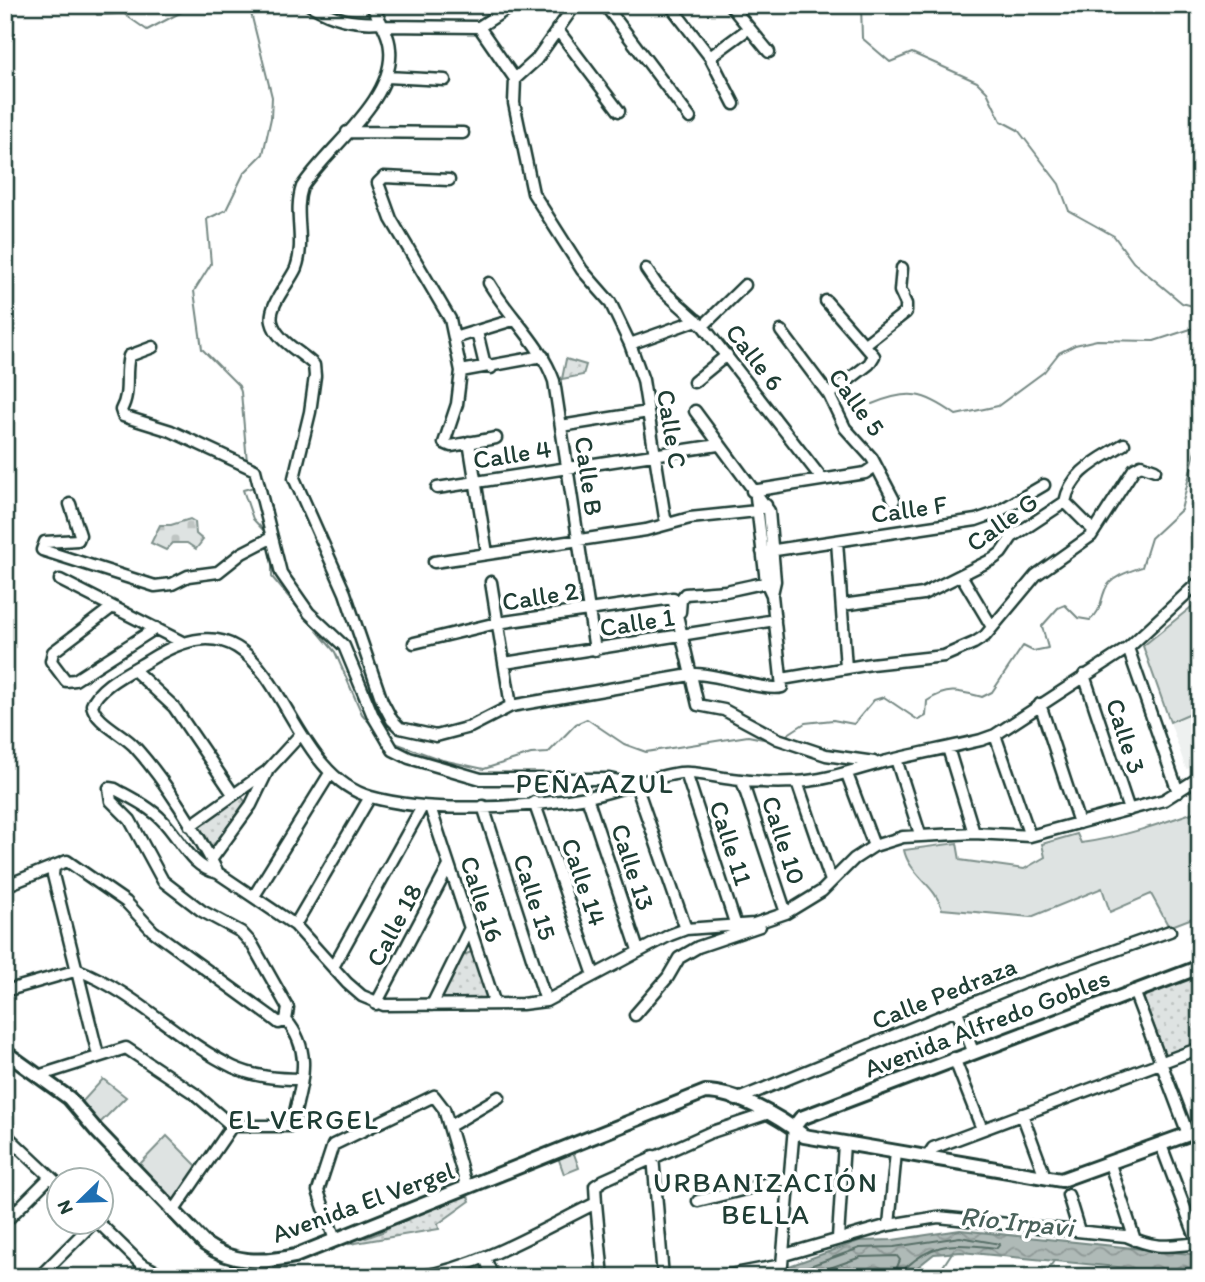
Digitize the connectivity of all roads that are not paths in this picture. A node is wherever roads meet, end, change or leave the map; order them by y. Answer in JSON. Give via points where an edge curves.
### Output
{"nodes":[{"id":1,"x":310,"y":5,"type":"edge"},
{"id":2,"x":371,"y":5,"type":"edge"},
{"id":3,"x":575,"y":5,"type":"edge"},
{"id":4,"x":604,"y":5,"type":"edge"},
{"id":5,"x":670,"y":5,"type":"edge"},
{"id":6,"x":730,"y":5,"type":"edge"},
{"id":7,"x":505,"y":7,"type":"edge"},
{"id":8,"x":382,"y":24,"type":"junction"},
{"id":9,"x":479,"y":27,"type":"junction"},
{"id":10,"x":557,"y":29,"type":"junction"},
{"id":11,"x":748,"y":29,"type":"junction"},
{"id":12,"x":769,"y":52,"type":"dead end"},
{"id":13,"x":709,"y":57,"type":"junction"},
{"id":14,"x":387,"y":77,"type":"junction"},
{"id":15,"x":516,"y":79,"type":"junction"},
{"id":16,"x":445,"y":80,"type":"dead end"},
{"id":17,"x":734,"y":103,"type":"dead end"},
{"id":18,"x":619,"y":111,"type":"dead end"},
{"id":19,"x":690,"y":118,"type":"dead end"},
{"id":20,"x":347,"y":132,"type":"junction"},
{"id":21,"x":463,"y":132,"type":"dead end"},
{"id":22,"x":449,"y":180,"type":"dead end"},
{"id":23,"x":902,"y":268,"type":"dead end"},
{"id":24,"x":646,"y":269,"type":"dead end"},
{"id":25,"x":489,"y":283,"type":"dead end"},
{"id":26,"x":746,"y":285,"type":"dead end"},
{"id":27,"x":900,"y":291,"type":"junction"},
{"id":28,"x":909,"y":298,"type":"dead end"},
{"id":29,"x":826,"y":301,"type":"dead end"},
{"id":30,"x":513,"y":320,"type":"junction"},
{"id":31,"x":700,"y":323,"type":"junction"},
{"id":32,"x":781,"y":331,"type":"dead end"},
{"id":33,"x":477,"y":332,"type":"junction"},
{"id":34,"x":454,"y":338,"type":"junction"},
{"id":35,"x":630,"y":344,"type":"junction"},
{"id":36,"x":865,"y":344,"type":"junction"},
{"id":37,"x":153,"y":348,"type":"dead end"},
{"id":38,"x":727,"y":355,"type":"junction"},
{"id":39,"x":543,"y":356,"type":"junction"},
{"id":40,"x":491,"y":368,"type":"junction"},
{"id":41,"x":461,"y":371,"type":"junction"},
{"id":42,"x":694,"y":382,"type":"dead end"},
{"id":43,"x":829,"y":395,"type":"junction"},
{"id":44,"x":695,"y":411,"type":"dead end"},
{"id":45,"x":648,"y":412,"type":"junction"},
{"id":46,"x":561,"y":426,"type":"junction"},
{"id":47,"x":496,"y":438,"type":"dead end"},
{"id":48,"x":469,"y":442,"type":"junction"},
{"id":49,"x":1124,"y":444,"type":"dead end"},
{"id":50,"x":718,"y":445,"type":"junction"},
{"id":51,"x":656,"y":454,"type":"junction"},
{"id":52,"x":565,"y":467,"type":"junction"},
{"id":53,"x":874,"y":467,"type":"junction"},
{"id":54,"x":1155,"y":470,"type":"dead end"},
{"id":55,"x":822,"y":480,"type":"junction"},
{"id":56,"x":475,"y":482,"type":"junction"},
{"id":57,"x":1044,"y":485,"type":"dead end"},
{"id":58,"x":437,"y":488,"type":"dead end"},
{"id":59,"x":754,"y":494,"type":"junction"},
{"id":60,"x":894,"y":500,"type":"dead end"},
{"id":61,"x":1065,"y":502,"type":"junction"},
{"id":62,"x":70,"y":504,"type":"dead end"},
{"id":63,"x":761,"y":508,"type":"junction"},
{"id":64,"x":668,"y":522,"type":"junction"},
{"id":65,"x":1093,"y":530,"type":"junction"},
{"id":66,"x":271,"y":538,"type":"junction"},
{"id":67,"x":577,"y":540,"type":"junction"},
{"id":68,"x":837,"y":541,"type":"junction"},
{"id":69,"x":767,"y":551,"type":"junction"},
{"id":70,"x":487,"y":553,"type":"junction"},
{"id":71,"x":434,"y":562,"type":"dead end"},
{"id":72,"x":961,"y":575,"type":"junction"},
{"id":73,"x":60,"y":580,"type":"dead end"},
{"id":74,"x":770,"y":581,"type":"junction"},
{"id":75,"x":1200,"y":581,"type":"edge"},
{"id":76,"x":491,"y":582,"type":"dead end"},
{"id":77,"x":842,"y":605,"type":"junction"},
{"id":78,"x":111,"y":608,"type":"junction"},
{"id":79,"x":588,"y":610,"type":"junction"},
{"id":80,"x":680,"y":620,"type":"junction"},
{"id":81,"x":775,"y":620,"type":"junction"},
{"id":82,"x":498,"y":623,"type":"junction"},
{"id":83,"x":156,"y":628,"type":"junction"},
{"id":84,"x":992,"y":628,"type":"junction"},
{"id":85,"x":684,"y":636,"type":"junction"},
{"id":86,"x":182,"y":642,"type":"junction"},
{"id":87,"x":414,"y":643,"type":"dead end"},
{"id":88,"x":1128,"y":648,"type":"junction"},
{"id":89,"x":595,"y":650,"type":"junction"},
{"id":90,"x":357,"y":658,"type":"junction"},
{"id":91,"x":505,"y":663,"type":"junction"},
{"id":92,"x":846,"y":668,"type":"junction"},
{"id":93,"x":134,"y":670,"type":"junction"},
{"id":94,"x":1084,"y":675,"type":"junction"},
{"id":95,"x":691,"y":677,"type":"junction"},
{"id":96,"x":782,"y":680,"type":"junction"},
{"id":97,"x":1040,"y":704,"type":"junction"},
{"id":98,"x":511,"y":706,"type":"junction"},
{"id":99,"x":300,"y":735,"type":"junction"},
{"id":100,"x":995,"y":735,"type":"junction"},
{"id":101,"x":948,"y":748,"type":"junction"},
{"id":102,"x":896,"y":759,"type":"junction"},
{"id":103,"x":881,"y":762,"type":"junction"},
{"id":104,"x":267,"y":771,"type":"junction"},
{"id":105,"x":686,"y":773,"type":"junction"},
{"id":106,"x":847,"y":774,"type":"junction"},
{"id":107,"x":329,"y":775,"type":"junction"},
{"id":108,"x":1200,"y":777,"type":"edge"},
{"id":109,"x":743,"y":780,"type":"junction"},
{"id":110,"x":797,"y":782,"type":"junction"},
{"id":111,"x":636,"y":785,"type":"junction"},
{"id":112,"x":236,"y":792,"type":"junction"},
{"id":113,"x":1178,"y":792,"type":"junction"},
{"id":114,"x":370,"y":797,"type":"junction"},
{"id":115,"x":587,"y":797,"type":"junction"},
{"id":116,"x":534,"y":802,"type":"junction"},
{"id":117,"x":251,"y":805,"type":"junction"},
{"id":118,"x":483,"y":806,"type":"junction"},
{"id":119,"x":426,"y":807,"type":"junction"},
{"id":120,"x":1129,"y":810,"type":"junction"},
{"id":121,"x":1079,"y":823,"type":"junction"},
{"id":122,"x":190,"y":826,"type":"junction"},
{"id":123,"x":974,"y":833,"type":"junction"},
{"id":124,"x":920,"y":834,"type":"junction"},
{"id":125,"x":1030,"y":836,"type":"junction"},
{"id":126,"x":874,"y":846,"type":"junction"},
{"id":127,"x":211,"y":860,"type":"junction"},
{"id":128,"x":54,"y":866,"type":"junction"},
{"id":129,"x":449,"y":866,"type":"junction"},
{"id":130,"x":218,"y":873,"type":"junction"},
{"id":131,"x":831,"y":881,"type":"junction"},
{"id":132,"x":5,"y":886,"type":"edge"},
{"id":133,"x":254,"y":896,"type":"junction"},
{"id":134,"x":786,"y":913,"type":"junction"},
{"id":135,"x":763,"y":921,"type":"junction"},
{"id":136,"x":295,"y":925,"type":"junction"},
{"id":137,"x":736,"y":926,"type":"junction"},
{"id":138,"x":686,"y":929,"type":"junction"},
{"id":139,"x":470,"y":930,"type":"junction"},
{"id":140,"x":1170,"y":931,"type":"dead end"},
{"id":141,"x":638,"y":950,"type":"junction"},
{"id":142,"x":333,"y":967,"type":"junction"},
{"id":143,"x":1200,"y":967,"type":"edge"},
{"id":144,"x":78,"y":970,"type":"junction"},
{"id":145,"x":594,"y":975,"type":"junction"},
{"id":146,"x":1134,"y":991,"type":"junction"},
{"id":147,"x":5,"y":992,"type":"edge"},
{"id":148,"x":546,"y":1001,"type":"junction"},
{"id":149,"x":376,"y":1004,"type":"junction"},
{"id":150,"x":495,"y":1004,"type":"junction"},
{"id":151,"x":432,"y":1005,"type":"junction"},
{"id":152,"x":957,"y":1011,"type":"junction"},
{"id":153,"x":635,"y":1015,"type":"dead end"},
{"id":154,"x":286,"y":1020,"type":"junction"},
{"id":155,"x":1200,"y":1048,"type":"edge"},
{"id":156,"x":973,"y":1051,"type":"junction"},
{"id":157,"x":5,"y":1052,"type":"edge"},
{"id":158,"x":98,"y":1055,"type":"junction"},
{"id":159,"x":954,"y":1058,"type":"junction"},
{"id":160,"x":1161,"y":1063,"type":"junction"},
{"id":161,"x":41,"y":1075,"type":"junction"},
{"id":162,"x":301,"y":1079,"type":"junction"},
{"id":163,"x":499,"y":1097,"type":"dead end"},
{"id":164,"x":736,"y":1100,"type":"junction"},
{"id":165,"x":766,"y":1114,"type":"junction"},
{"id":166,"x":1022,"y":1114,"type":"junction"},
{"id":167,"x":232,"y":1126,"type":"junction"},
{"id":168,"x":450,"y":1126,"type":"junction"},
{"id":169,"x":794,"y":1126,"type":"junction"},
{"id":170,"x":982,"y":1129,"type":"junction"},
{"id":171,"x":1194,"y":1132,"type":"edge"},
{"id":172,"x":5,"y":1134,"type":"edge"},
{"id":173,"x":844,"y":1143,"type":"junction"},
{"id":174,"x":1161,"y":1145,"type":"junction"},
{"id":175,"x":896,"y":1152,"type":"junction"},
{"id":176,"x":653,"y":1156,"type":"junction"},
{"id":177,"x":927,"y":1157,"type":"junction"},
{"id":178,"x":1110,"y":1164,"type":"junction"},
{"id":179,"x":46,"y":1173,"type":"edge"},
{"id":180,"x":1042,"y":1176,"type":"junction"},
{"id":181,"x":789,"y":1178,"type":"junction"},
{"id":182,"x":46,"y":1181,"type":"edge"},
{"id":183,"x":467,"y":1188,"type":"junction"},
{"id":184,"x":1068,"y":1195,"type":"dead end"},
{"id":185,"x":698,"y":1201,"type":"dead end"},
{"id":186,"x":596,"y":1203,"type":"junction"},
{"id":187,"x":173,"y":1212,"type":"junction"},
{"id":188,"x":5,"y":1222,"type":"edge"},
{"id":189,"x":889,"y":1224,"type":"junction"},
{"id":190,"x":1079,"y":1231,"type":"junction"},
{"id":191,"x":82,"y":1236,"type":"edge"},
{"id":192,"x":110,"y":1236,"type":"edge"},
{"id":193,"x":838,"y":1238,"type":"junction"},
{"id":194,"x":335,"y":1240,"type":"junction"},
{"id":195,"x":1135,"y":1240,"type":"junction"},
{"id":196,"x":1199,"y":1243,"type":"edge"},
{"id":197,"x":784,"y":1255,"type":"junction"},
{"id":198,"x":485,"y":1258,"type":"junction"},
{"id":199,"x":43,"y":1273,"type":"dead end"},
{"id":200,"x":724,"y":1276,"type":"edge"},
{"id":201,"x":167,"y":1277,"type":"edge"},
{"id":202,"x":419,"y":1277,"type":"edge"},
{"id":203,"x":493,"y":1277,"type":"edge"},
{"id":204,"x":603,"y":1277,"type":"edge"},
{"id":205,"x":663,"y":1277,"type":"edge"}],
"edges":[{"from":1,"to":8,"type":"street","via":[[334,18]]},
{"from":2,"to":8,"type":"street"},
{"from":3,"to":10,"type":"street"},
{"from":4,"to":19,"type":"street"},
{"from":5,"to":13,"type":"street"},
{"from":6,"to":11,"type":"street"},
{"from":7,"to":9,"type":"street"},
{"from":8,"to":9,"type":"street"},
{"from":8,"to":14,"type":"street","via":[[390,48]]},
{"from":9,"to":15,"type":"street"},
{"from":10,"to":15,"type":"street"},
{"from":10,"to":18,"type":"street"},
{"from":11,"to":12,"type":"street"},
{"from":11,"to":13,"type":"street"},
{"from":13,"to":17,"type":"street"},
{"from":14,"to":16,"type":"street"},
{"from":14,"to":20,"type":"street"},
{"from":15,"to":35,"type":"street","name":"Calle C","via":[[514,103],[533,193],[582,270],[610,302]]},
{"from":20,"to":21,"type":"street"},
{"from":20,"to":90,"type":"street","via":[[302,187],[297,266],[271,313],[279,335],[314,365],[310,412],[294,478],[345,593]]},
{"from":22,"to":34,"type":"street","via":[[384,177],[378,183],[391,219],[450,318]]},
{"from":23,"to":27,"type":"street"},
{"from":24,"to":31,"type":"street","name":"Calle 6","via":[[657,285]]},
{"from":25,"to":30,"type":"street","name":"Calle B"},
{"from":26,"to":31,"type":"street"},
{"from":27,"to":28,"type":"street"},
{"from":27,"to":36,"type":"street","via":[[906,312]]},
{"from":29,"to":36,"type":"street"},
{"from":30,"to":33,"type":"street"},
{"from":30,"to":39,"type":"street","name":"Calle B"},
{"from":31,"to":35,"type":"street"},
{"from":31,"to":38,"type":"street","name":"Calle 6"},
{"from":32,"to":43,"type":"street","name":"Calle 5"},
{"from":33,"to":34,"type":"street"},
{"from":33,"to":40,"type":"street","via":[[484,361]]},
{"from":34,"to":41,"type":"street"},
{"from":35,"to":45,"type":"street","name":"Calle C"},
{"from":36,"to":43,"type":"street","via":[[873,361]]},
{"from":37,"to":66,"type":"street","via":[[129,356],[123,416],[171,431],[255,470]]},
{"from":38,"to":42,"type":"street"},
{"from":38,"to":55,"type":"street","name":"Calle 6"},
{"from":39,"to":40,"type":"street"},
{"from":39,"to":46,"type":"street","name":"Calle B","via":[[554,381]]},
{"from":40,"to":41,"type":"street"},
{"from":41,"to":48,"type":"street","via":[[457,404],[444,441],[449,446]]},
{"from":43,"to":53,"type":"street","name":"Calle 5","via":[[840,420],[872,458]]},
{"from":44,"to":50,"type":"street"},
{"from":45,"to":46,"type":"street"},
{"from":45,"to":51,"type":"street","name":"Calle C"},
{"from":46,"to":52,"type":"street","name":"Calle B"},
{"from":47,"to":48,"type":"street"},
{"from":48,"to":56,"type":"street"},
{"from":49,"to":61,"type":"street","via":[[1077,474]]},
{"from":50,"to":51,"type":"street","name":"Calle 4"},
{"from":50,"to":59,"type":"street"},
{"from":51,"to":52,"type":"street","name":"Calle 4"},
{"from":51,"to":64,"type":"street","name":"Calle C"},
{"from":52,"to":56,"type":"street","name":"Calle 4"},
{"from":52,"to":67,"type":"street","name":"Calle B"},
{"from":53,"to":55,"type":"street","via":[[865,473]]},
{"from":53,"to":60,"type":"street","name":"Calle 5"},
{"from":54,"to":65,"type":"street","via":[[1141,465],[1134,469]]},
{"from":55,"to":59,"type":"street"},
{"from":56,"to":58,"type":"street","name":"Calle 4"},
{"from":56,"to":70,"type":"street"},
{"from":57,"to":68,"type":"street","name":"Calle F","via":[[976,520]]},
{"from":59,"to":63,"type":"street"},
{"from":61,"to":65,"type":"street"},
{"from":61,"to":72,"type":"street","name":"Calle G","via":[[1012,537],[1001,554]]},
{"from":62,"to":66,"type":"street","via":[[78,540],[44,542],[42,550],[155,586],[218,572]]},
{"from":63,"to":64,"type":"street"},
{"from":63,"to":69,"type":"street"},
{"from":64,"to":67,"type":"street","via":[[646,530]]},
{"from":65,"to":84,"type":"street","via":[[1037,575]]},
{"from":66,"to":90,"type":"street","via":[[285,579],[309,613]]},
{"from":67,"to":70,"type":"street"},
{"from":67,"to":79,"type":"street","name":"Calle B"},
{"from":68,"to":69,"type":"street","name":"Calle F"},
{"from":68,"to":77,"type":"street"},
{"from":69,"to":74,"type":"street"},
{"from":70,"to":71,"type":"street"},
{"from":72,"to":77,"type":"street","name":"Calle G","via":[[923,594]]},
{"from":72,"to":84,"type":"street"},
{"from":73,"to":78,"type":"street"},
{"from":74,"to":80,"type":"street","via":[[685,594]]},
{"from":74,"to":81,"type":"street"},
{"from":75,"to":88,"type":"street"},
{"from":76,"to":82,"type":"street"},
{"from":77,"to":92,"type":"street"},
{"from":78,"to":83,"type":"street"},
{"from":78,"to":83,"type":"street","via":[[54,652],[51,661],[66,681],[75,680]]},
{"from":79,"to":80,"type":"street","name":"Calle 2","via":[[673,598]]},
{"from":79,"to":82,"type":"street","name":"Calle 2"},
{"from":79,"to":89,"type":"street","name":"Calle B"},
{"from":80,"to":85,"type":"street"},
{"from":81,"to":85,"type":"street","name":"Calle 1"},
{"from":81,"to":96,"type":"street"},
{"from":82,"to":87,"type":"street","name":"Calle 2"},
{"from":82,"to":91,"type":"street"},
{"from":83,"to":86,"type":"street"},
{"from":84,"to":92,"type":"street","via":[[974,643],[944,656]]},
{"from":85,"to":89,"type":"street","name":"Calle 1"},
{"from":85,"to":95,"type":"street"},
{"from":86,"to":93,"type":"street"},
{"from":86,"to":99,"type":"street","via":[[216,639],[253,659],[281,696]]},
{"from":88,"to":94,"type":"street"},
{"from":88,"to":113,"type":"street"},
{"from":89,"to":91,"type":"street","name":"Calle 1"},
{"from":90,"to":98,"type":"street","via":[[386,712],[400,728],[411,732],[450,733]]},
{"from":90,"to":111,"type":"street","via":[[385,741],[408,758],[481,779],[609,779]]},
{"from":91,"to":98,"type":"street"},
{"from":92,"to":96,"type":"street"},
{"from":93,"to":112,"type":"street","via":[[174,707]]},
{"from":93,"to":122,"type":"street","via":[[94,699],[93,711],[134,746]]},
{"from":94,"to":97,"type":"street"},
{"from":94,"to":120,"type":"street","name":"Calle 3"},
{"from":95,"to":96,"type":"street","via":[[724,676],[772,690],[782,687]]},
{"from":95,"to":98,"type":"street"},
{"from":95,"to":103,"type":"street","via":[[698,705],[724,710],[778,739],[826,755]]},
{"from":97,"to":100,"type":"street"},
{"from":97,"to":121,"type":"street"},
{"from":99,"to":104,"type":"street"},
{"from":99,"to":107,"type":"street"},
{"from":100,"to":101,"type":"street"},
{"from":100,"to":125,"type":"street"},
{"from":101,"to":102,"type":"street"},
{"from":101,"to":123,"type":"street"},
{"from":102,"to":103,"type":"street"},
{"from":102,"to":124,"type":"street"},
{"from":103,"to":106,"type":"street"},
{"from":104,"to":112,"type":"street"},
{"from":104,"to":117,"type":"street"},
{"from":105,"to":109,"type":"street"},
{"from":105,"to":111,"type":"street"},
{"from":105,"to":137,"type":"street","name":"Calle 11"},
{"from":106,"to":110,"type":"street"},
{"from":106,"to":126,"type":"street"},
{"from":107,"to":114,"type":"street"},
{"from":107,"to":133,"type":"street"},
{"from":108,"to":113,"type":"street"},
{"from":109,"to":110,"type":"street"},
{"from":109,"to":134,"type":"street","name":"Calle 10"},
{"from":110,"to":131,"type":"street"},
{"from":111,"to":115,"type":"street"},
{"from":111,"to":138,"type":"street"},
{"from":112,"to":117,"type":"street"},
{"from":112,"to":122,"type":"street"},
{"from":113,"to":120,"type":"street"},
{"from":114,"to":119,"type":"street"},
{"from":114,"to":136,"type":"street"},
{"from":115,"to":116,"type":"street"},
{"from":115,"to":141,"type":"street","name":"Calle 13"},
{"from":116,"to":118,"type":"street"},
{"from":116,"to":145,"type":"street","name":"Calle 14"},
{"from":117,"to":127,"type":"street"},
{"from":118,"to":119,"type":"street"},
{"from":118,"to":148,"type":"street","name":"Calle 15"},
{"from":119,"to":129,"type":"street","name":"Calle 16"},
{"from":119,"to":142,"type":"street"},
{"from":120,"to":121,"type":"street"},
{"from":121,"to":125,"type":"street"},
{"from":122,"to":127,"type":"street"},
{"from":123,"to":124,"type":"street"},
{"from":123,"to":125,"type":"street"},
{"from":124,"to":126,"type":"street"},
{"from":126,"to":131,"type":"street"},
{"from":127,"to":130,"type":"street"},
{"from":128,"to":132,"type":"street"},
{"from":128,"to":144,"type":"street"},
{"from":128,"to":154,"type":"street","via":[[62,861],[76,866],[126,902],[164,939],[279,1023]]},
{"from":129,"to":139,"type":"street","name":"Calle 16"},
{"from":129,"to":149,"type":"street","name":"Calle 18"},
{"from":130,"to":133,"type":"street"},
{"from":130,"to":154,"type":"street","via":[[195,860],[162,819],[109,788],[108,796],[130,820],[163,881],[202,911],[241,932],[251,944],[288,1008]]},
{"from":131,"to":134,"type":"street"},
{"from":133,"to":136,"type":"street"},
{"from":134,"to":135,"type":"street"},
{"from":135,"to":137,"type":"street"},
{"from":135,"to":153,"type":"street","via":[[757,929],[698,947],[679,958]]},
{"from":136,"to":142,"type":"street"},
{"from":137,"to":138,"type":"street"},
{"from":138,"to":141,"type":"street"},
{"from":139,"to":150,"type":"street","name":"Calle 16"},
{"from":139,"to":151,"type":"street"},
{"from":140,"to":152,"type":"street","name":"Calle Pedraza"},
{"from":141,"to":145,"type":"street"},
{"from":142,"to":149,"type":"street"},
{"from":143,"to":146,"type":"main road","name":"Avenida Alfredo Gobles"},
{"from":144,"to":147,"type":"street"},
{"from":144,"to":158,"type":"street"},
{"from":144,"to":162,"type":"street","via":[[233,1067],[268,1078]]},
{"from":145,"to":148,"type":"street"},
{"from":146,"to":156,"type":"main road","name":"Avenida Alfredo Gobles"},
{"from":146,"to":160,"type":"street"},
{"from":148,"to":150,"type":"street"},
{"from":149,"to":151,"type":"street"},
{"from":150,"to":151,"type":"street"},
{"from":152,"to":156,"type":"street"},
{"from":152,"to":164,"type":"street","name":"Calle Pedraza"},
{"from":154,"to":162,"type":"street","via":[[300,1036],[305,1057]]},
{"from":155,"to":160,"type":"street"},
{"from":156,"to":159,"type":"main road","name":"Avenida Alfredo Gobles"},
{"from":157,"to":161,"type":"main road","name":"Avenida El Vergel"},
{"from":158,"to":161,"type":"street"},
{"from":158,"to":167,"type":"street","via":[[131,1049]]},
{"from":159,"to":169,"type":"main road","name":"Avenida Alfredo Gobles","via":[[801,1118]]},
{"from":159,"to":170,"type":"street"},
{"from":160,"to":166,"type":"street"},
{"from":160,"to":171,"type":"street"},
{"from":161,"to":187,"type":"main road","name":"Avenida El Vergel","via":[[69,1098]]},
{"from":162,"to":167,"type":"street","via":[[292,1126]]},
{"from":163,"to":168,"type":"street"},
{"from":164,"to":165,"type":"main road","name":"Avenida El Vergel"},
{"from":164,"to":183,"type":"main road","name":"Avenida El Vergel","via":[[698,1093]]},
{"from":165,"to":169,"type":"main road","name":"Avenida El Vergel"},
{"from":165,"to":176,"type":"street"},
{"from":166,"to":170,"type":"street"},
{"from":166,"to":180,"type":"street"},
{"from":167,"to":187,"type":"street"},
{"from":168,"to":183,"type":"street"},
{"from":168,"to":194,"type":"street","via":[[434,1096],[332,1145],[318,1191]]},
{"from":169,"to":173,"type":"main road","name":"Avenida El Vergel","via":[[804,1136]]},
{"from":169,"to":181,"type":"street"},
{"from":170,"to":177,"type":"street","via":[[933,1148]]},
{"from":171,"to":174,"type":"main road","name":"Avenida El Vergel"},
{"from":172,"to":179,"type":"street"},
{"from":173,"to":175,"type":"main road","name":"Avenida El Vergel"},
{"from":173,"to":193,"type":"street"},
{"from":174,"to":178,"type":"main road","name":"Avenida El Vergel"},
{"from":174,"to":196,"type":"street"},
{"from":175,"to":177,"type":"main road","name":"Avenida El Vergel"},
{"from":175,"to":189,"type":"street"},
{"from":176,"to":186,"type":"street","via":[[595,1186]]},
{"from":176,"to":205,"type":"street"},
{"from":177,"to":180,"type":"main road","name":"Avenida El Vergel"},
{"from":178,"to":180,"type":"main road","name":"Avenida El Vergel","via":[[1065,1180]]},
{"from":178,"to":195,"type":"street"},
{"from":181,"to":185,"type":"street"},
{"from":181,"to":197,"type":"street"},
{"from":182,"to":188,"type":"street"},
{"from":183,"to":194,"type":"main road","name":"Avenida El Vergel"},
{"from":184,"to":190,"type":"street"},
{"from":186,"to":198,"type":"street"},
{"from":186,"to":204,"type":"street"},
{"from":187,"to":194,"type":"main road","name":"Avenida El Vergel","via":[[205,1244],[242,1260],[277,1260]]},
{"from":189,"to":190,"type":"street","via":[[938,1217]]},
{"from":189,"to":193,"type":"street"},
{"from":190,"to":195,"type":"street"},
{"from":191,"to":199,"type":"street"},
{"from":192,"to":201,"type":"street","via":[[141,1264]]},
{"from":193,"to":197,"type":"street"},
{"from":195,"to":196,"type":"street","via":[[1159,1248]]},
{"from":197,"to":200,"type":"street","via":[[780,1266]]},
{"from":198,"to":202,"type":"street"},
{"from":198,"to":203,"type":"street"}]}
